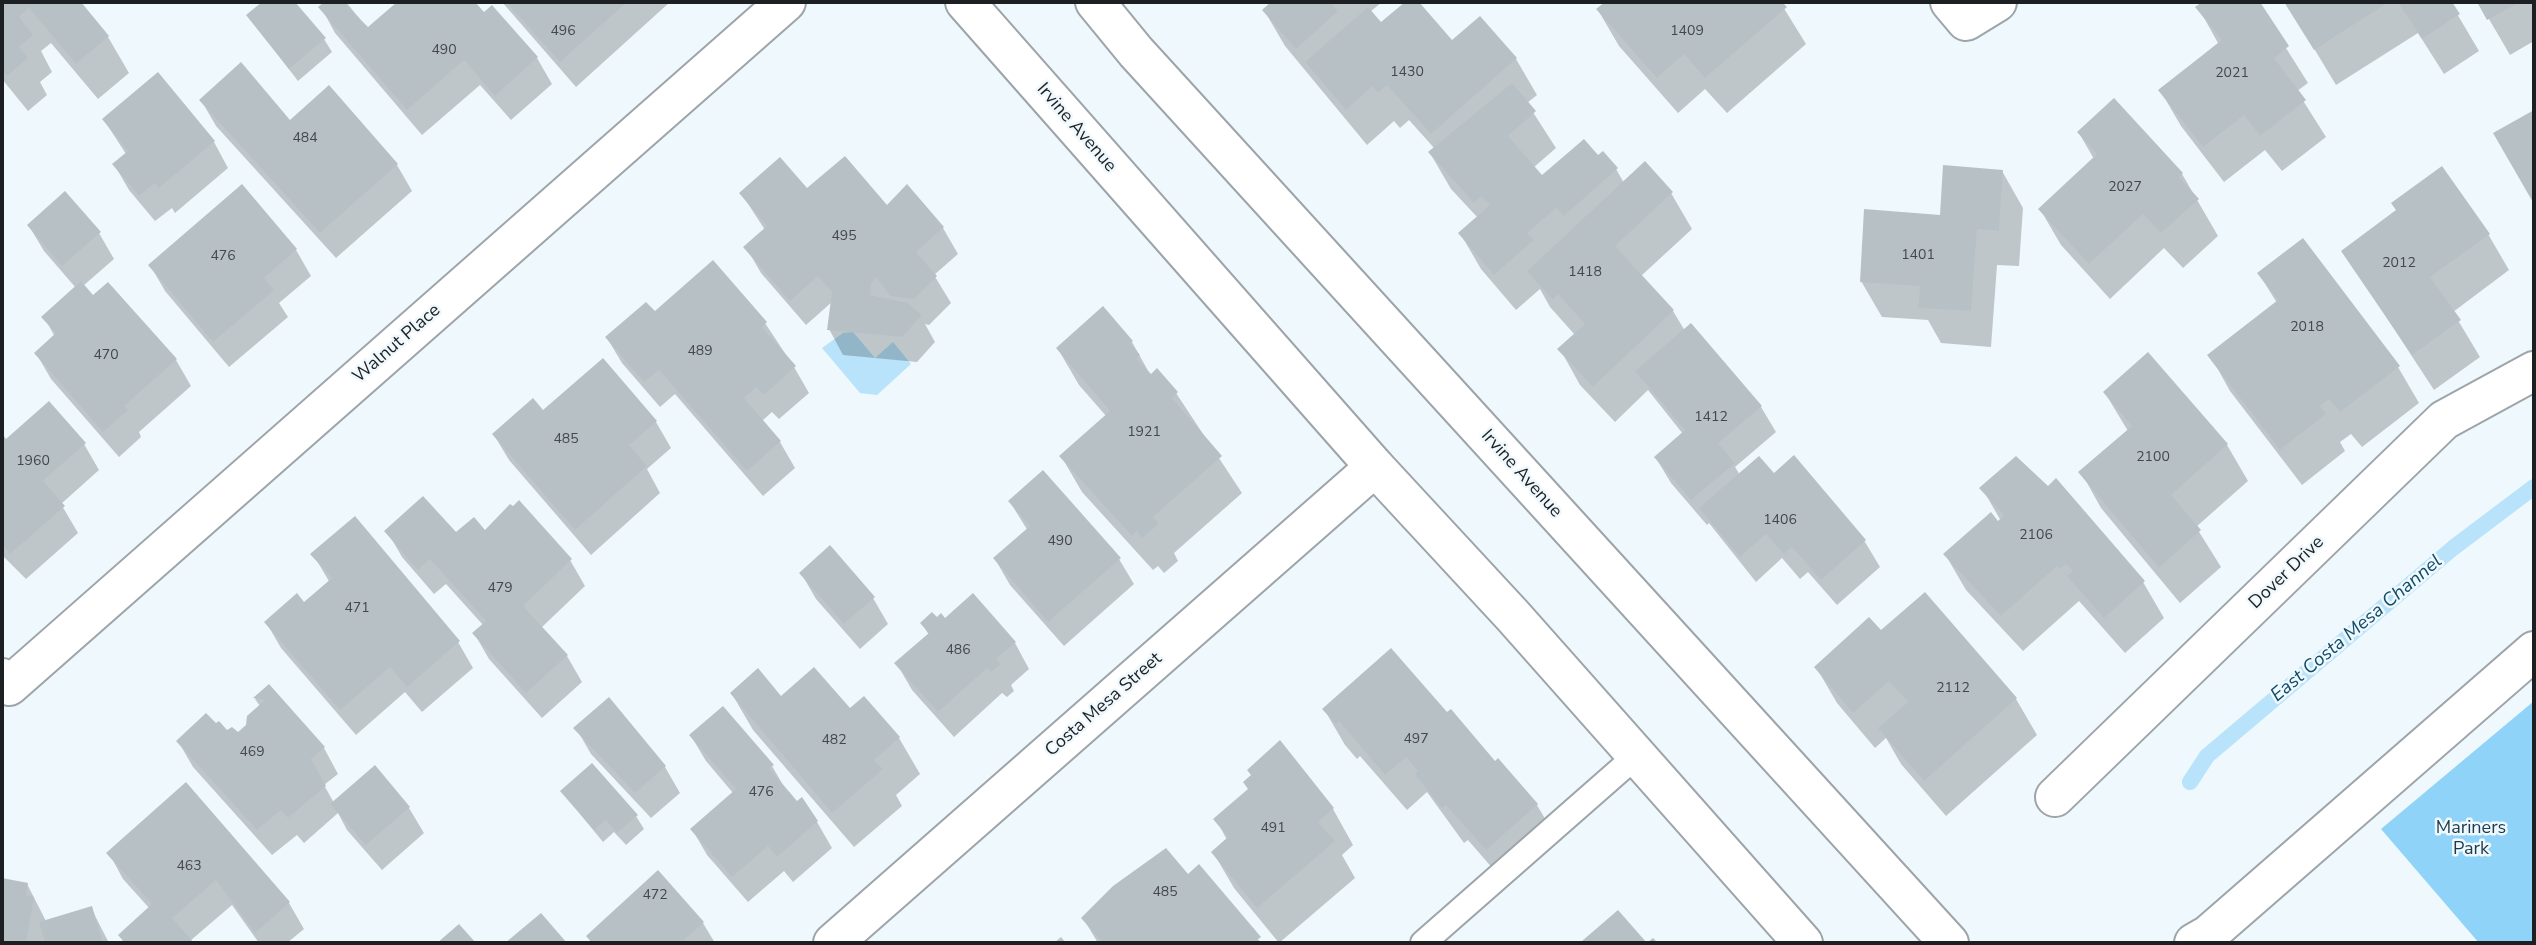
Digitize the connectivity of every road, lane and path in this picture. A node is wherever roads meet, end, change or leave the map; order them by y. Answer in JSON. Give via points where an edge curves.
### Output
{"nodes":[{"id":1,"x":786,"y":2,"type":"edge"},
{"id":2,"x":965,"y":2,"type":"edge"},
{"id":3,"x":1095,"y":2,"type":"edge"},
{"id":4,"x":2534,"y":370,"type":"edge"},
{"id":5,"x":1375,"y":467,"type":"junction"},
{"id":6,"x":2534,"y":651,"type":"edge"},
{"id":7,"x":5,"y":682,"type":"edge"},
{"id":8,"x":1636,"y":756,"type":"junction"},
{"id":9,"x":2055,"y":797,"type":"dead end"},
{"id":10,"x":833,"y":943,"type":"edge"},
{"id":11,"x":1423,"y":943,"type":"edge"},
{"id":12,"x":1803,"y":943,"type":"edge"},
{"id":13,"x":1949,"y":943,"type":"edge"},
{"id":14,"x":2194,"y":943,"type":"edge"}],
"edges":[{"from":1,"to":7,"type":"street","name":"Walnut Place"},
{"from":2,"to":5,"type":"street","name":"Irvine Avenue"},
{"from":3,"to":13,"type":"street","name":"Irvine Avenue"},
{"from":4,"to":9,"type":"street","name":"Dover Drive","via":[[2444,420]]},
{"from":5,"to":8,"type":"street","name":"Irvine Avenue"},
{"from":5,"to":10,"type":"street","name":"Costa Mesa Street"},
{"from":6,"to":14,"type":"street"},
{"from":8,"to":11,"type":"lane"},
{"from":8,"to":12,"type":"street","name":"Irvine Avenue"}]}
